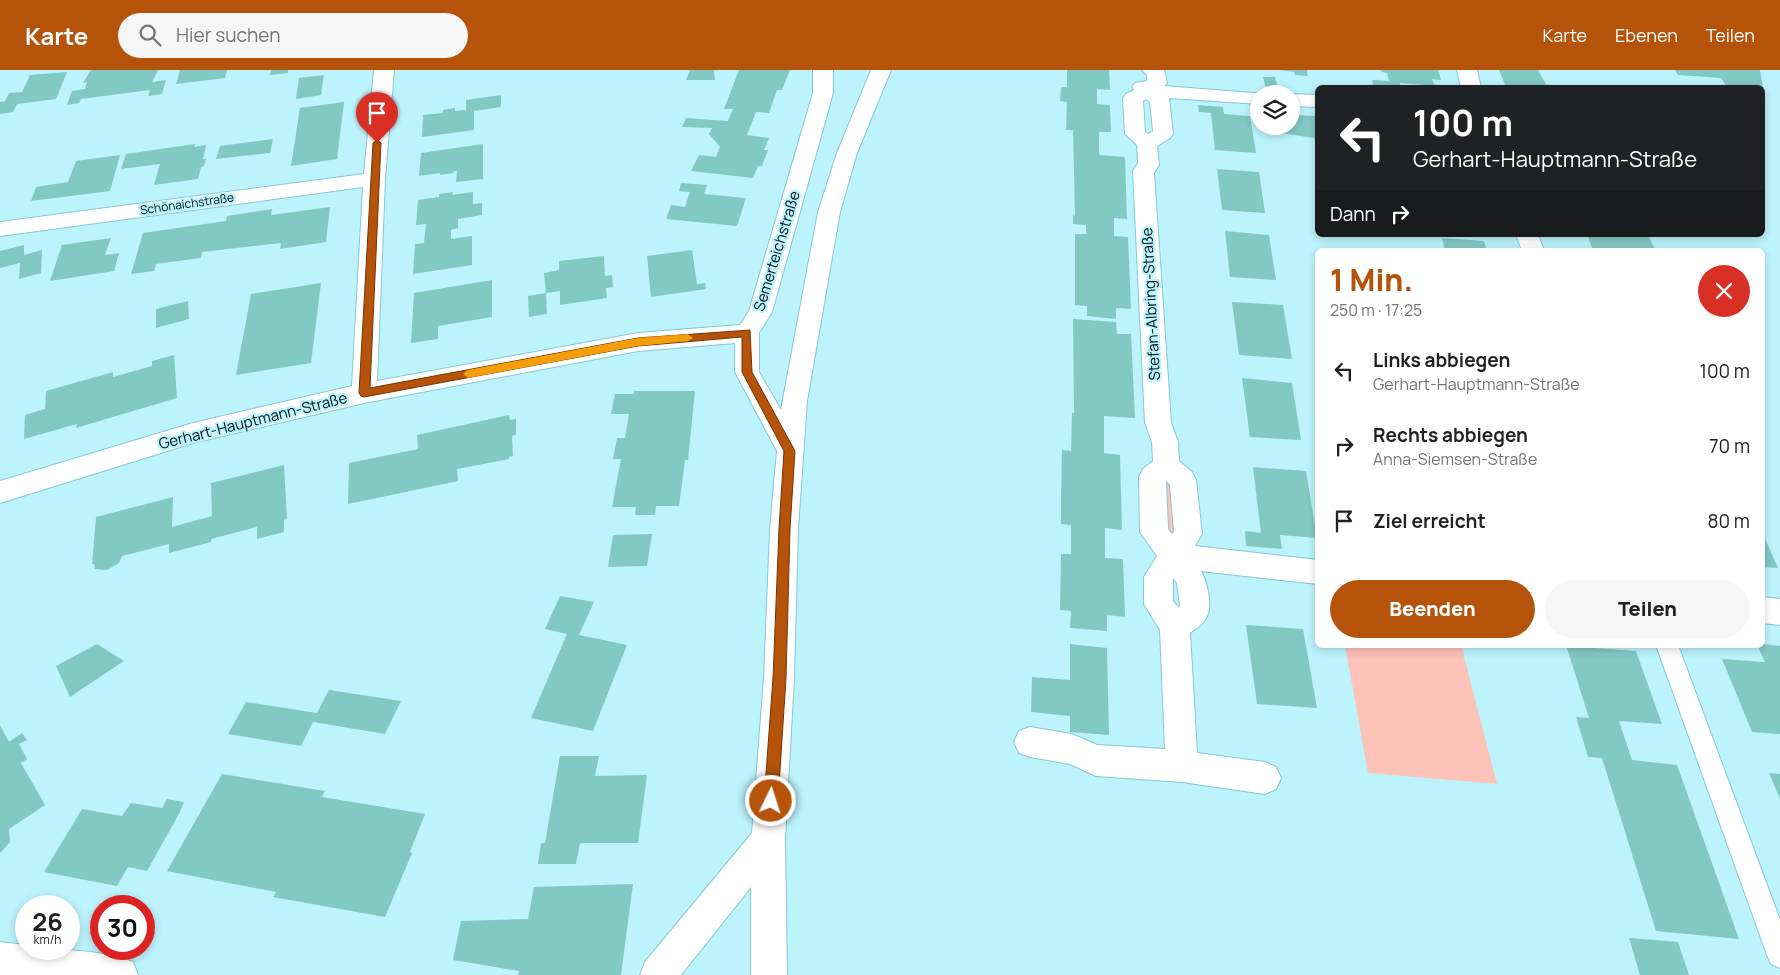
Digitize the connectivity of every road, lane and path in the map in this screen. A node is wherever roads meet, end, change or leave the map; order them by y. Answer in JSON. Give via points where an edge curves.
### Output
{"nodes":[{"id":1,"x":384,"y":70,"type":"edge"},
{"id":2,"x":823,"y":70,"type":"edge"},
{"id":3,"x":881,"y":70,"type":"edge"},
{"id":4,"x":1135,"y":70,"type":"edge"},
{"id":5,"x":1466,"y":70,"type":"edge"},
{"id":6,"x":1150,"y":80,"type":"edge"},
{"id":7,"x":1470,"y":85,"type":"edge"},
{"id":8,"x":1250,"y":97,"type":"edge"},
{"id":9,"x":1300,"y":101,"type":"edge"},
{"id":10,"x":1315,"y":102,"type":"edge"},
{"id":11,"x":374,"y":179,"type":"junction"},
{"id":12,"x":0,"y":229,"type":"edge"},
{"id":13,"x":747,"y":332,"type":"junction"},
{"id":14,"x":364,"y":393,"type":"junction"},
{"id":15,"x":790,"y":451,"type":"junction"},
{"id":16,"x":0,"y":492,"type":"edge"},
{"id":17,"x":1172,"y":555,"type":"junction"},
{"id":18,"x":1315,"y":572,"type":"edge"},
{"id":19,"x":1765,"y":610,"type":"edge"},
{"id":20,"x":1780,"y":612,"type":"edge"},
{"id":21,"x":1668,"y":648,"type":"edge"},
{"id":22,"x":1030,"y":742,"type":"dead end"},
{"id":23,"x":1182,"y":766,"type":"junction"},
{"id":24,"x":1265,"y":778,"type":"dead end"},
{"id":25,"x":768,"y":839,"type":"junction"},
{"id":26,"x":1780,"y":954,"type":"edge"},
{"id":27,"x":0,"y":960,"type":"edge"},
{"id":28,"x":120,"y":975,"type":"edge"},
{"id":29,"x":658,"y":975,"type":"edge"},
{"id":30,"x":769,"y":975,"type":"edge"}],
"edges":[{"from":1,"to":11,"type":"street"},
{"from":2,"to":13,"type":"street","name":"Semerteichstraße","via":[[823,93],[760,312]]},
{"from":3,"to":15,"type":"street","via":[[847,153],[829,212],[794,402]]},
{"from":4,"to":6,"type":"street","name":"Stefan-Albring-Straße","via":[[1136,83]]},
{"from":5,"to":7,"type":"street"},
{"from":6,"to":8,"type":"street"},
{"from":6,"to":17,"type":"street","name":"Stefan-Albring-Straße","via":[[1160,100],[1163,134],[1146,143],[1149,164],[1144,171],[1144,195],[1158,423],[1165,442],[1166,465],[1152,477],[1154,532]]},
{"from":9,"to":10,"type":"street"},
{"from":11,"to":12,"type":"street","name":"Schönaichstraße"},
{"from":11,"to":14,"type":"street"},
{"from":13,"to":14,"type":"street","name":"Gerhart-Hauptmann-Straße","via":[[638,342]]},
{"from":13,"to":15,"type":"street","via":[[747,372]]},
{"from":14,"to":16,"type":"street","name":"Gerhart-Hauptmann-Straße","via":[[193,434]]},
{"from":15,"to":25,"type":"street"},
{"from":17,"to":18,"type":"street"},
{"from":17,"to":23,"type":"street","via":[[1158,577],[1159,604],[1176,626]]},
{"from":19,"to":20,"type":"street"},
{"from":21,"to":26,"type":"lane"},
{"from":22,"to":23,"type":"street","via":[[1072,749],[1096,760]]},
{"from":23,"to":24,"type":"street"},
{"from":25,"to":29,"type":"street"},
{"from":25,"to":30,"type":"street"},
{"from":27,"to":28,"type":"street"}]}
